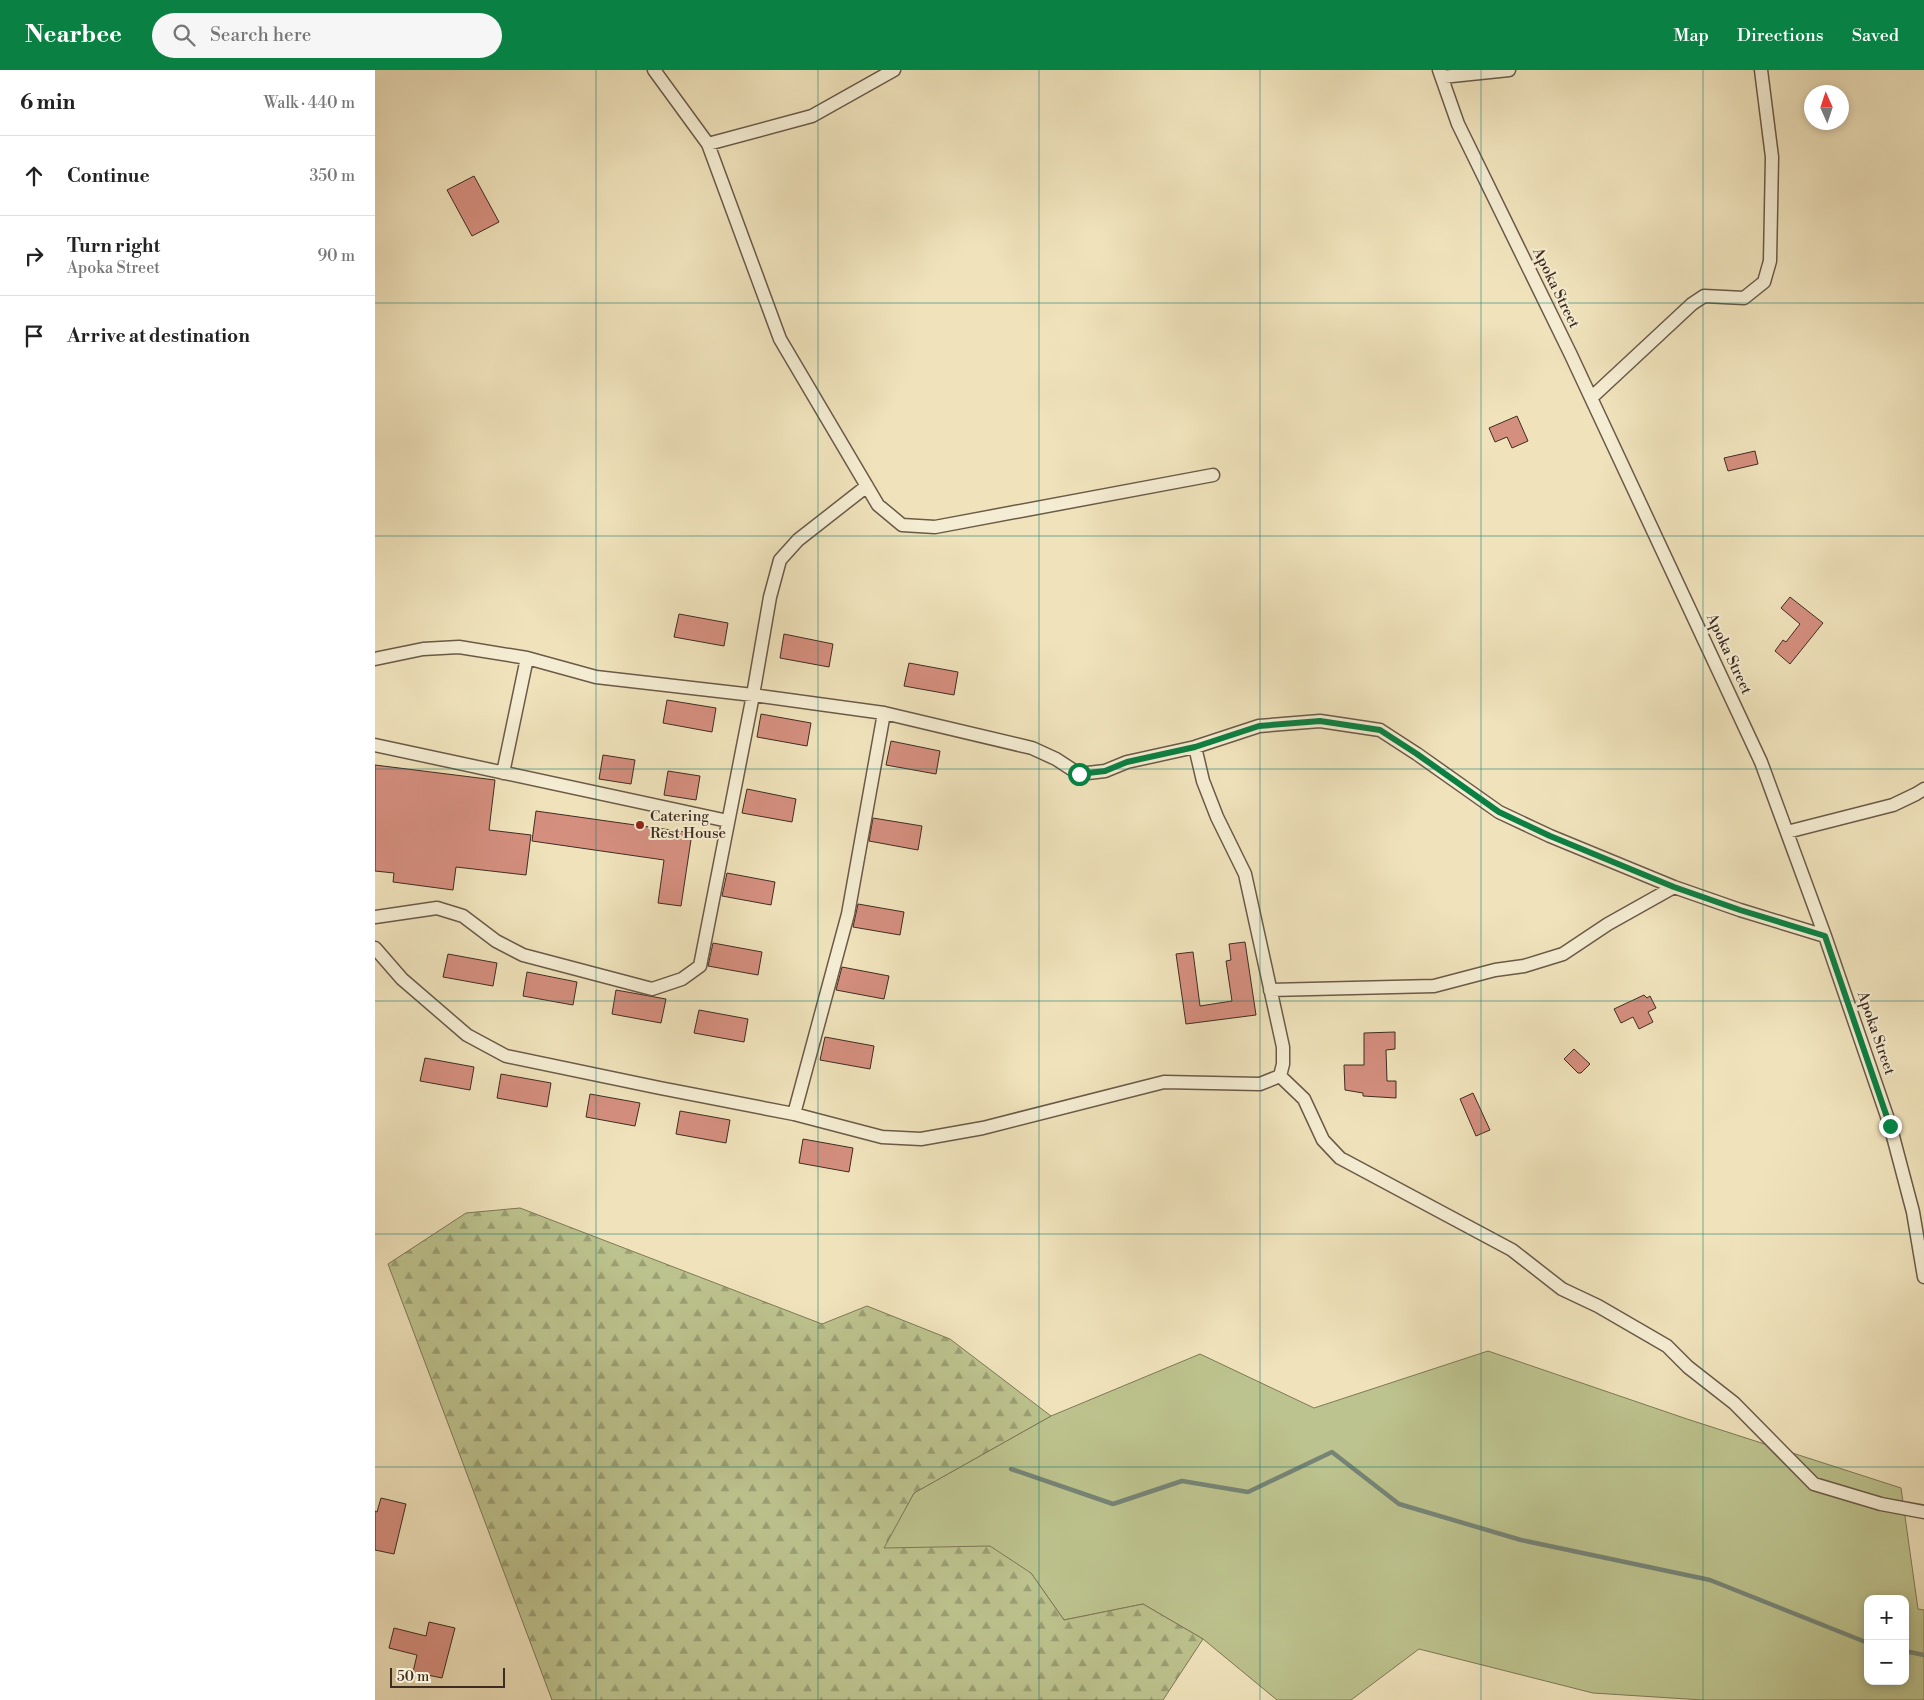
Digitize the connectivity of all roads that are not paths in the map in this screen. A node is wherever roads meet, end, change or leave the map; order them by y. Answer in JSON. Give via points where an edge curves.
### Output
{"nodes":[{"id":1,"x":654,"y":70,"type":"edge"},
{"id":2,"x":893,"y":70,"type":"edge"},
{"id":3,"x":1509,"y":70,"type":"edge"},
{"id":4,"x":1761,"y":70,"type":"edge"},
{"id":5,"x":1441,"y":74,"type":"edge"},
{"id":6,"x":708,"y":144,"type":"junction"},
{"id":7,"x":1591,"y":398,"type":"junction"},
{"id":8,"x":1213,"y":475,"type":"dead end"},
{"id":9,"x":867,"y":486,"type":"junction"},
{"id":10,"x":527,"y":658,"type":"junction"},
{"id":11,"x":375,"y":659,"type":"edge"},
{"id":12,"x":753,"y":695,"type":"junction"},
{"id":13,"x":885,"y":713,"type":"junction"},
{"id":14,"x":375,"y":745,"type":"edge"},
{"id":15,"x":1195,"y":747,"type":"junction"},
{"id":16,"x":503,"y":773,"type":"junction"},
{"id":17,"x":1924,"y":789,"type":"edge"},
{"id":18,"x":728,"y":821,"type":"junction"},
{"id":19,"x":1787,"y":832,"type":"junction"},
{"id":20,"x":1674,"y":887,"type":"junction"},
{"id":21,"x":375,"y":918,"type":"edge"},
{"id":22,"x":1825,"y":936,"type":"junction"},
{"id":23,"x":375,"y":948,"type":"edge"},
{"id":24,"x":1270,"y":990,"type":"junction"},
{"id":25,"x":1280,"y":1076,"type":"junction"},
{"id":26,"x":794,"y":1114,"type":"junction"},
{"id":27,"x":1921,"y":1242,"type":"edge"},
{"id":28,"x":1924,"y":1277,"type":"edge"},
{"id":29,"x":1924,"y":1512,"type":"edge"}],
"edges":[{"from":1,"to":6,"type":"street"},
{"from":2,"to":6,"type":"street","via":[[812,116]]},
{"from":3,"to":5,"type":"street"},
{"from":4,"to":7,"type":"street","via":[[1772,157],[1770,260],[1764,282],[1745,298],[1704,296],[1692,304]]},
{"from":5,"to":7,"type":"street","name":"Apoka Street","via":[[1458,124]]},
{"from":6,"to":9,"type":"street","via":[[780,339]]},
{"from":7,"to":19,"type":"street","name":"Apoka Street","via":[[1761,762]]},
{"from":8,"to":9,"type":"street","via":[[935,527],[902,525],[878,505]]},
{"from":9,"to":12,"type":"street","via":[[798,540],[780,560],[770,597]]},
{"from":10,"to":11,"type":"street","via":[[459,647],[423,649]]},
{"from":10,"to":12,"type":"street","via":[[596,677]]},
{"from":10,"to":16,"type":"street"},
{"from":12,"to":13,"type":"street"},
{"from":12,"to":18,"type":"street"},
{"from":13,"to":15,"type":"street","via":[[1031,748],[1079,774],[1105,771],[1127,762]]},
{"from":13,"to":26,"type":"street","via":[[848,914]]},
{"from":14,"to":16,"type":"street"},
{"from":15,"to":20,"type":"street","via":[[1259,726],[1320,721],[1380,730],[1499,812]]},
{"from":15,"to":24,"type":"street","via":[[1203,781],[1217,817],[1245,874]]},
{"from":16,"to":18,"type":"street"},
{"from":17,"to":19,"type":"street","via":[[1893,805]]},
{"from":18,"to":21,"type":"street","via":[[700,966],[682,979],[652,989],[523,955],[463,916],[437,908]]},
{"from":19,"to":22,"type":"street","name":"Apoka Street"},
{"from":20,"to":22,"type":"street"},
{"from":20,"to":24,"type":"street","via":[[1563,954],[1524,966],[1434,986]]},
{"from":22,"to":27,"type":"street","name":"Apoka Street","via":[[1890,1126]]},
{"from":23,"to":26,"type":"street","via":[[402,979],[467,1035],[507,1056]]},
{"from":24,"to":25,"type":"street","via":[[1283,1048]]},
{"from":25,"to":26,"type":"street","via":[[1260,1084],[1164,1082],[983,1128],[921,1139],[882,1137]]},
{"from":25,"to":29,"type":"street","via":[[1304,1100],[1323,1140],[1341,1158],[1512,1250],[1562,1289],[1667,1346],[1734,1403],[1814,1484],[1881,1504]]},
{"from":27,"to":28,"type":"street","name":"Apoka Street"}]}
